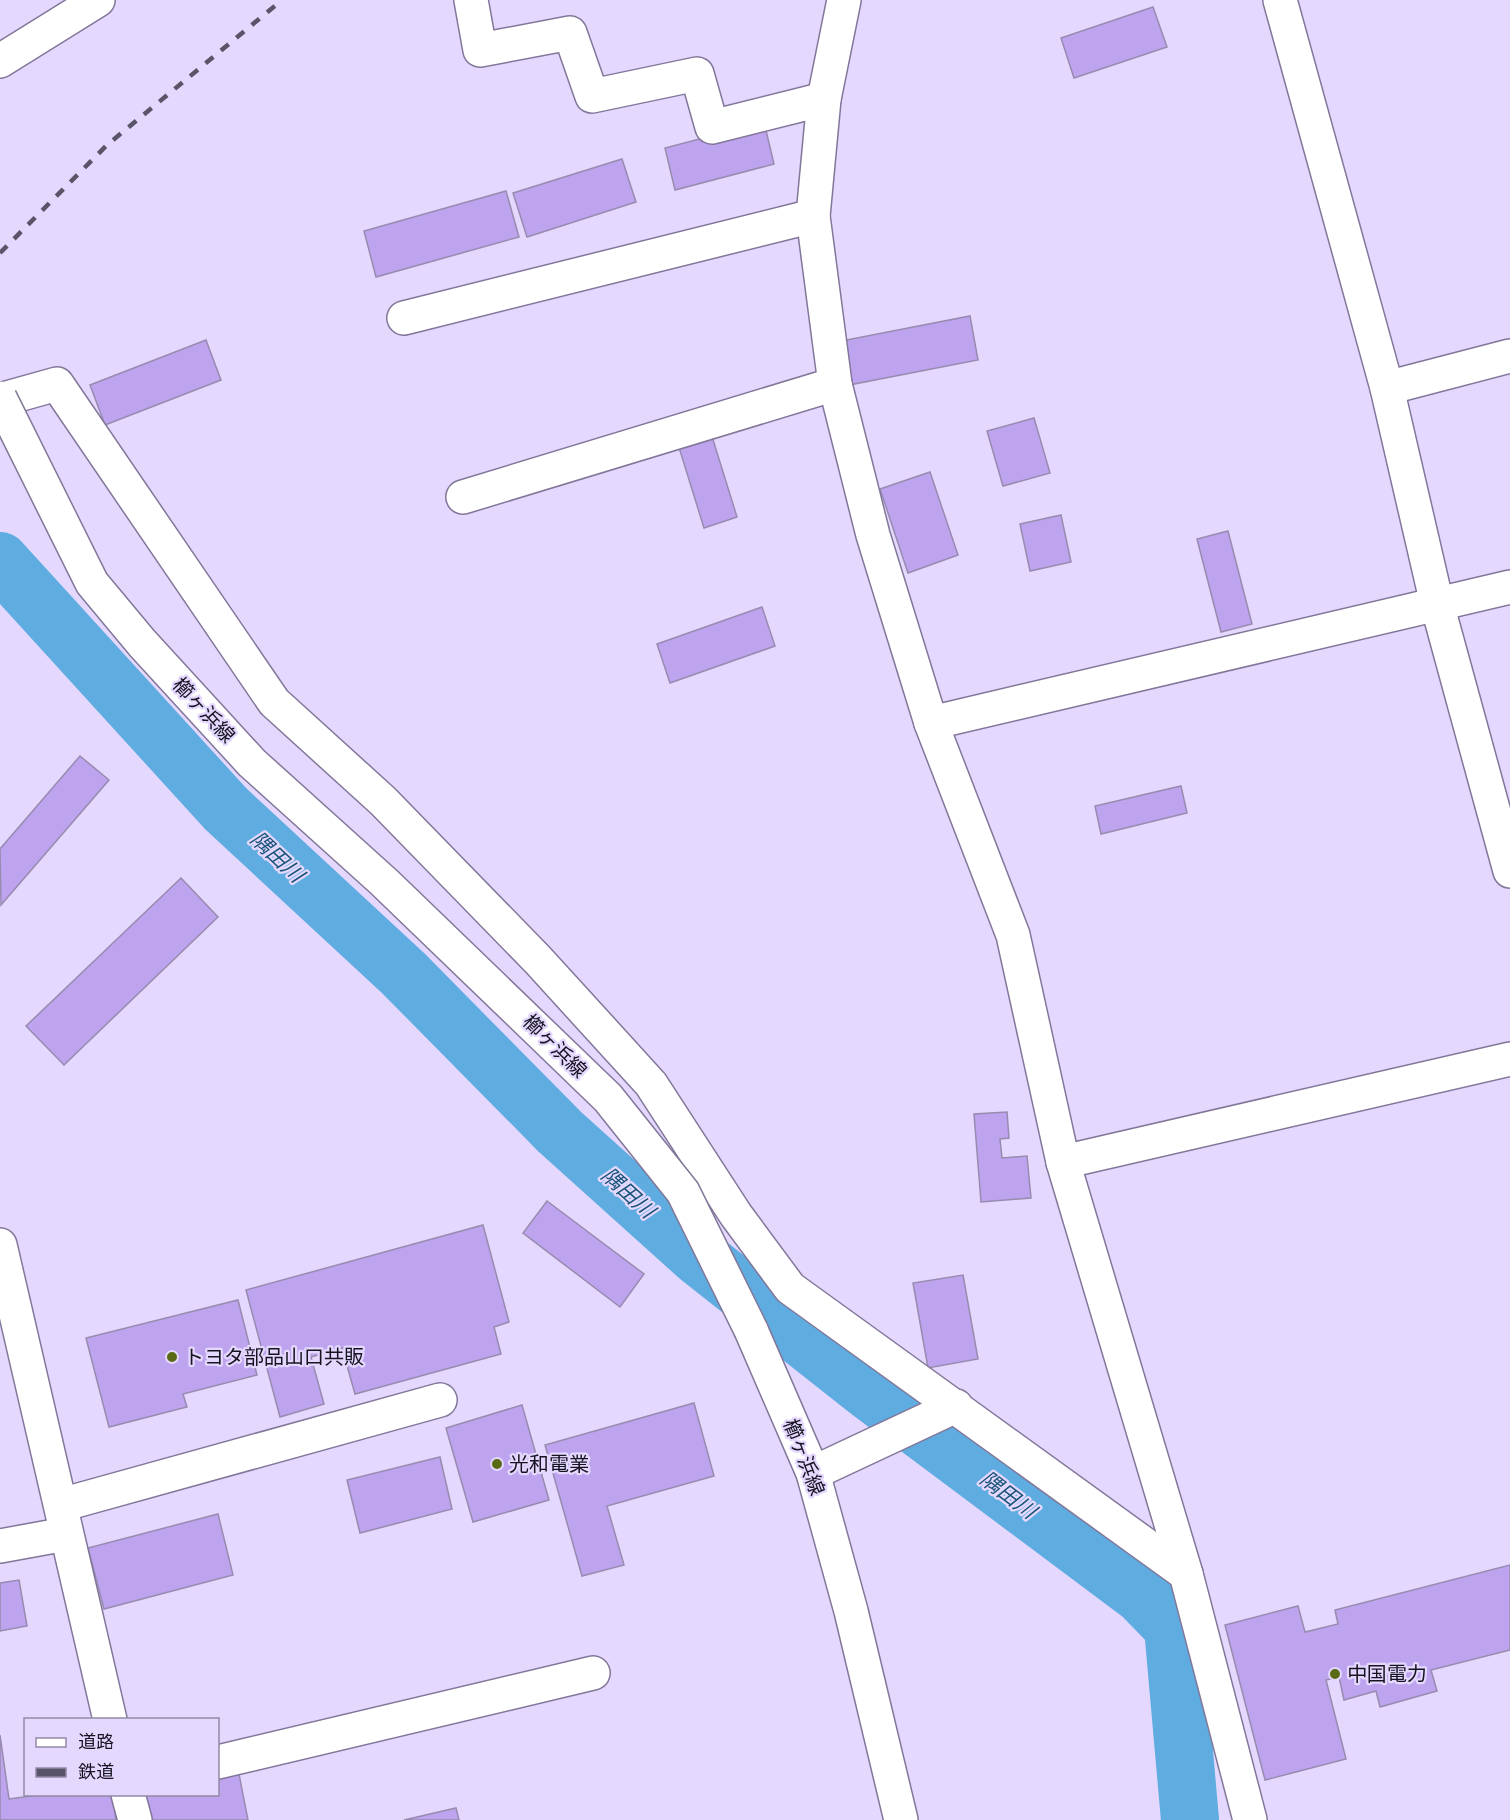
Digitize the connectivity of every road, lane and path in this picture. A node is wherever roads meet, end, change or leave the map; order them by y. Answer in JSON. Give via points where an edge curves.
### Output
{"nodes":[{"id":1,"x":98,"y":0,"type":"edge"},
{"id":2,"x":471,"y":0,"type":"edge"},
{"id":3,"x":844,"y":0,"type":"edge"},
{"id":4,"x":1280,"y":0,"type":"edge"},
{"id":5,"x":0,"y":61,"type":"edge"},
{"id":6,"x":824,"y":99,"type":"junction"},
{"id":7,"x":813,"y":216,"type":"junction"},
{"id":8,"x":404,"y":318,"type":"dead end"},
{"id":9,"x":1510,"y":356,"type":"edge"},
{"id":10,"x":835,"y":384,"type":"junction"},
{"id":11,"x":1387,"y":388,"type":"junction"},
{"id":12,"x":0,"y":399,"type":"edge"},
{"id":13,"x":464,"y":496,"type":"dead end"},
{"id":14,"x":1510,"y":587,"type":"edge"},
{"id":15,"x":1437,"y":604,"type":"junction"},
{"id":16,"x":931,"y":723,"type":"junction"},
{"id":17,"x":1510,"y":871,"type":"edge"},
{"id":18,"x":1510,"y":1059,"type":"edge"},
{"id":19,"x":1063,"y":1162,"type":"junction"},
{"id":20,"x":0,"y":1245,"type":"edge"},
{"id":21,"x":440,"y":1400,"type":"dead end"},
{"id":22,"x":956,"y":1406,"type":"junction"},
{"id":23,"x":813,"y":1473,"type":"junction"},
{"id":24,"x":64,"y":1520,"type":"junction"},
{"id":25,"x":0,"y":1546,"type":"edge"},
{"id":26,"x":1186,"y":1574,"type":"junction"},
{"id":27,"x":592,"y":1673,"type":"dead end"},
{"id":28,"x":110,"y":1718,"type":"edge"},
{"id":29,"x":219,"y":1762,"type":"edge"},
{"id":30,"x":129,"y":1796,"type":"edge"},
{"id":31,"x":135,"y":1820,"type":"edge"},
{"id":32,"x":901,"y":1820,"type":"edge"},
{"id":33,"x":1250,"y":1820,"type":"edge"}],
"edges":[{"from":1,"to":5,"type":"street"},
{"from":2,"to":6,"type":"street","via":[[480,50],[570,33],[592,96],[697,74],[712,127]]},
{"from":3,"to":6,"type":"street"},
{"from":4,"to":11,"type":"street"},
{"from":6,"to":7,"type":"street"},
{"from":7,"to":8,"type":"street"},
{"from":7,"to":10,"type":"street"},
{"from":9,"to":11,"type":"street"},
{"from":10,"to":13,"type":"street"},
{"from":10,"to":16,"type":"street","via":[[873,535]]},
{"from":11,"to":15,"type":"street"},
{"from":12,"to":22,"type":"street","via":[[57,384],[274,702],[383,801],[651,1083],[736,1215],[790,1288]]},
{"from":12,"to":23,"type":"street","name":"櫛ヶ浜線","bridge":true,"via":[[92,583],[142,644],[252,763],[384,882],[608,1098],[683,1192],[751,1330]]},
{"from":14,"to":15,"type":"street"},
{"from":15,"to":16,"type":"street"},
{"from":15,"to":17,"type":"street"},
{"from":16,"to":19,"type":"street","via":[[1012,935]]},
{"from":18,"to":19,"type":"street"},
{"from":19,"to":26,"type":"street"},
{"from":20,"to":24,"type":"street"},
{"from":21,"to":24,"type":"street"},
{"from":22,"to":23,"type":"street"},
{"from":22,"to":26,"type":"street"},
{"from":23,"to":32,"type":"street","name":"櫛ヶ浜線"},
{"from":24,"to":25,"type":"street"},
{"from":24,"to":28,"type":"street"},
{"from":26,"to":33,"type":"street"},
{"from":27,"to":29,"type":"street"},
{"from":30,"to":31,"type":"street"}]}
